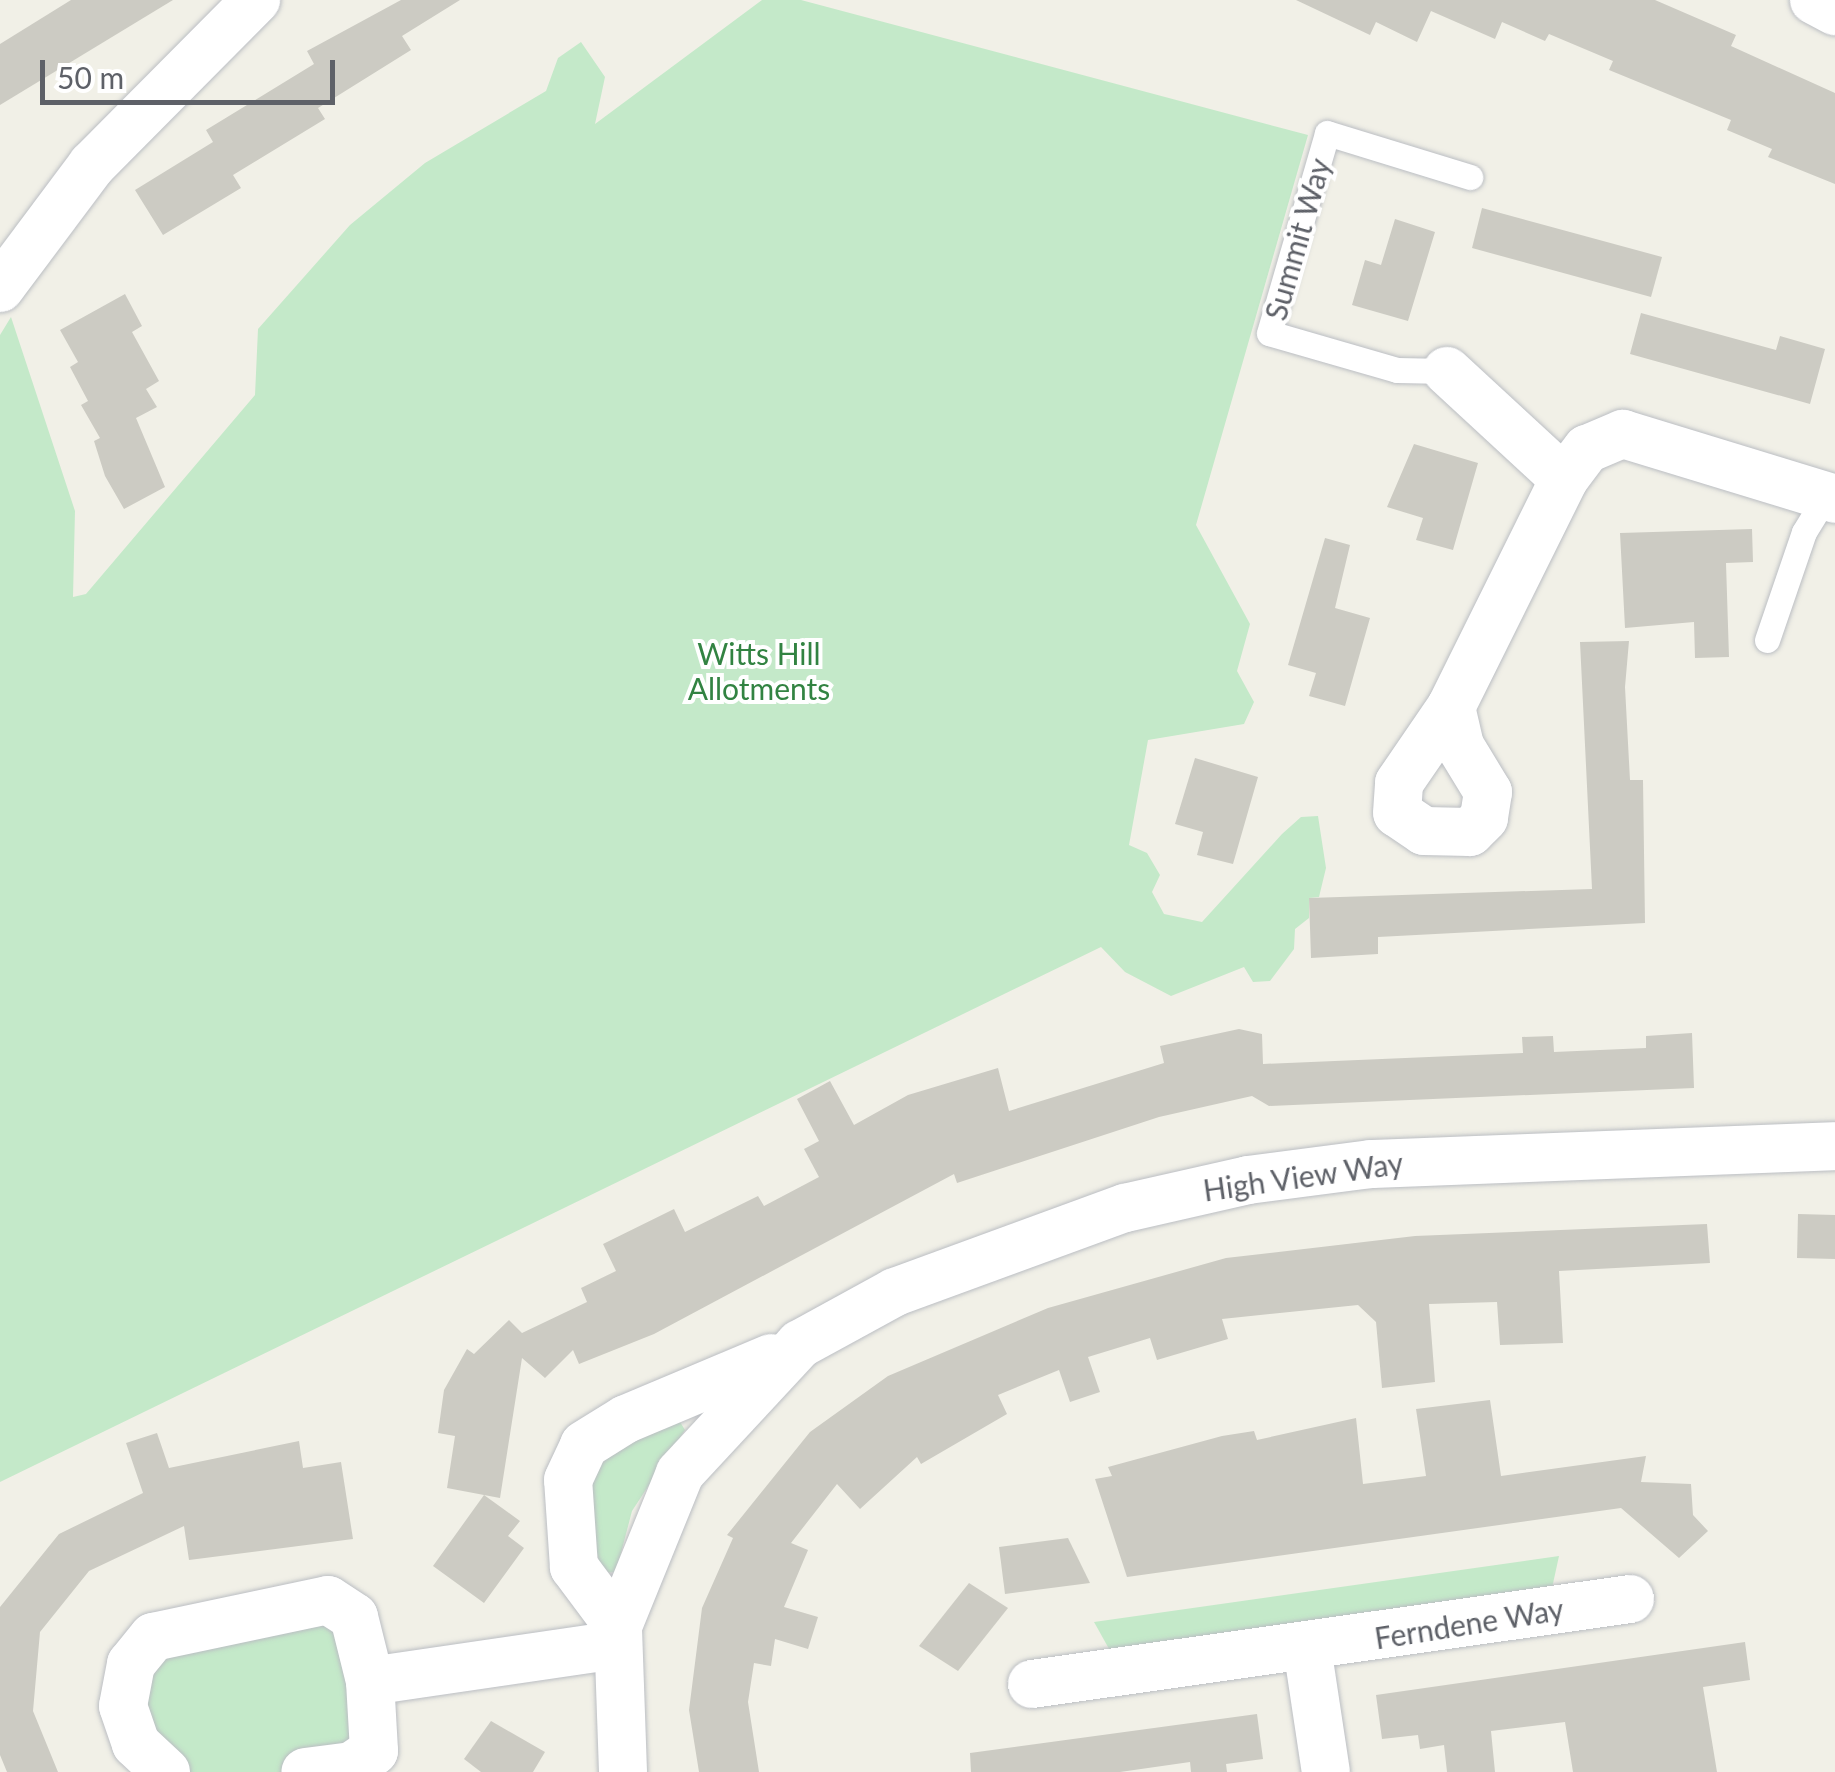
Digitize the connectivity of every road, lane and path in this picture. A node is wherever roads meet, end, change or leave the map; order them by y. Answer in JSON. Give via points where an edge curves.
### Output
{"nodes":[{"id":1,"x":256,"y":0,"type":"edge"},
{"id":2,"x":1814,"y":0,"type":"edge"},
{"id":3,"x":1835,"y":12,"type":"edge"},
{"id":4,"x":1470,"y":177,"type":"dead end"},
{"id":5,"x":0,"y":288,"type":"edge"},
{"id":6,"x":1448,"y":371,"type":"joint"},
{"id":7,"x":1564,"y":479,"type":"junction"},
{"id":8,"x":1830,"y":498,"type":"edge"},
{"id":9,"x":1767,"y":640,"type":"dead end"},
{"id":10,"x":1451,"y":707,"type":"dead end"},
{"id":11,"x":1835,"y":1146,"type":"edge"},
{"id":12,"x":800,"y":1344,"type":"junction"},
{"id":13,"x":1630,"y":1599,"type":"dead end"},
{"id":14,"x":617,"y":1635,"type":"junction"},
{"id":15,"x":1308,"y":1648,"type":"junction"},
{"id":16,"x":370,"y":1681,"type":"junction"},
{"id":17,"x":1032,"y":1684,"type":"dead end"},
{"id":18,"x":166,"y":1772,"type":"edge"},
{"id":19,"x":305,"y":1772,"type":"edge"},
{"id":20,"x":622,"y":1772,"type":"edge"},
{"id":21,"x":1326,"y":1772,"type":"edge"}],
"edges":[{"from":1,"to":5,"type":"street","via":[[92,166]]},
{"from":2,"to":3,"type":"street"},
{"from":4,"to":6,"type":"lane","name":"Summit Way","via":[[1327,134],[1269,333],[1398,370]]},
{"from":6,"to":7,"type":"street","name":"Summit Way"},
{"from":7,"to":8,"type":"street","via":[[1587,449],[1622,434]]},
{"from":7,"to":10,"type":"street"},
{"from":8,"to":9,"type":"lane","via":[[1804,532]]},
{"from":11,"to":12,"type":"street","name":"High View Way","via":[[1372,1164],[1185,1192],[964,1263]]},
{"from":12,"to":14,"type":"street","name":"High View Way","via":[[680,1473]]},
{"from":12,"to":14,"type":"street","name":"High View Way","via":[[626,1419],[584,1445],[568,1480],[574,1566]]},
{"from":13,"to":15,"type":"street","name":"Ferndene Way"},
{"from":14,"to":16,"type":"street"},
{"from":14,"to":20,"type":"street","name":"High View Way"},
{"from":15,"to":17,"type":"street","name":"Ferndene Way"},
{"from":15,"to":21,"type":"street"},
{"from":16,"to":18,"type":"street","via":[[354,1617],[337,1602],[173,1627],[132,1664],[122,1696],[136,1744]]},
{"from":16,"to":19,"type":"street","via":[[370,1759]]}]}
